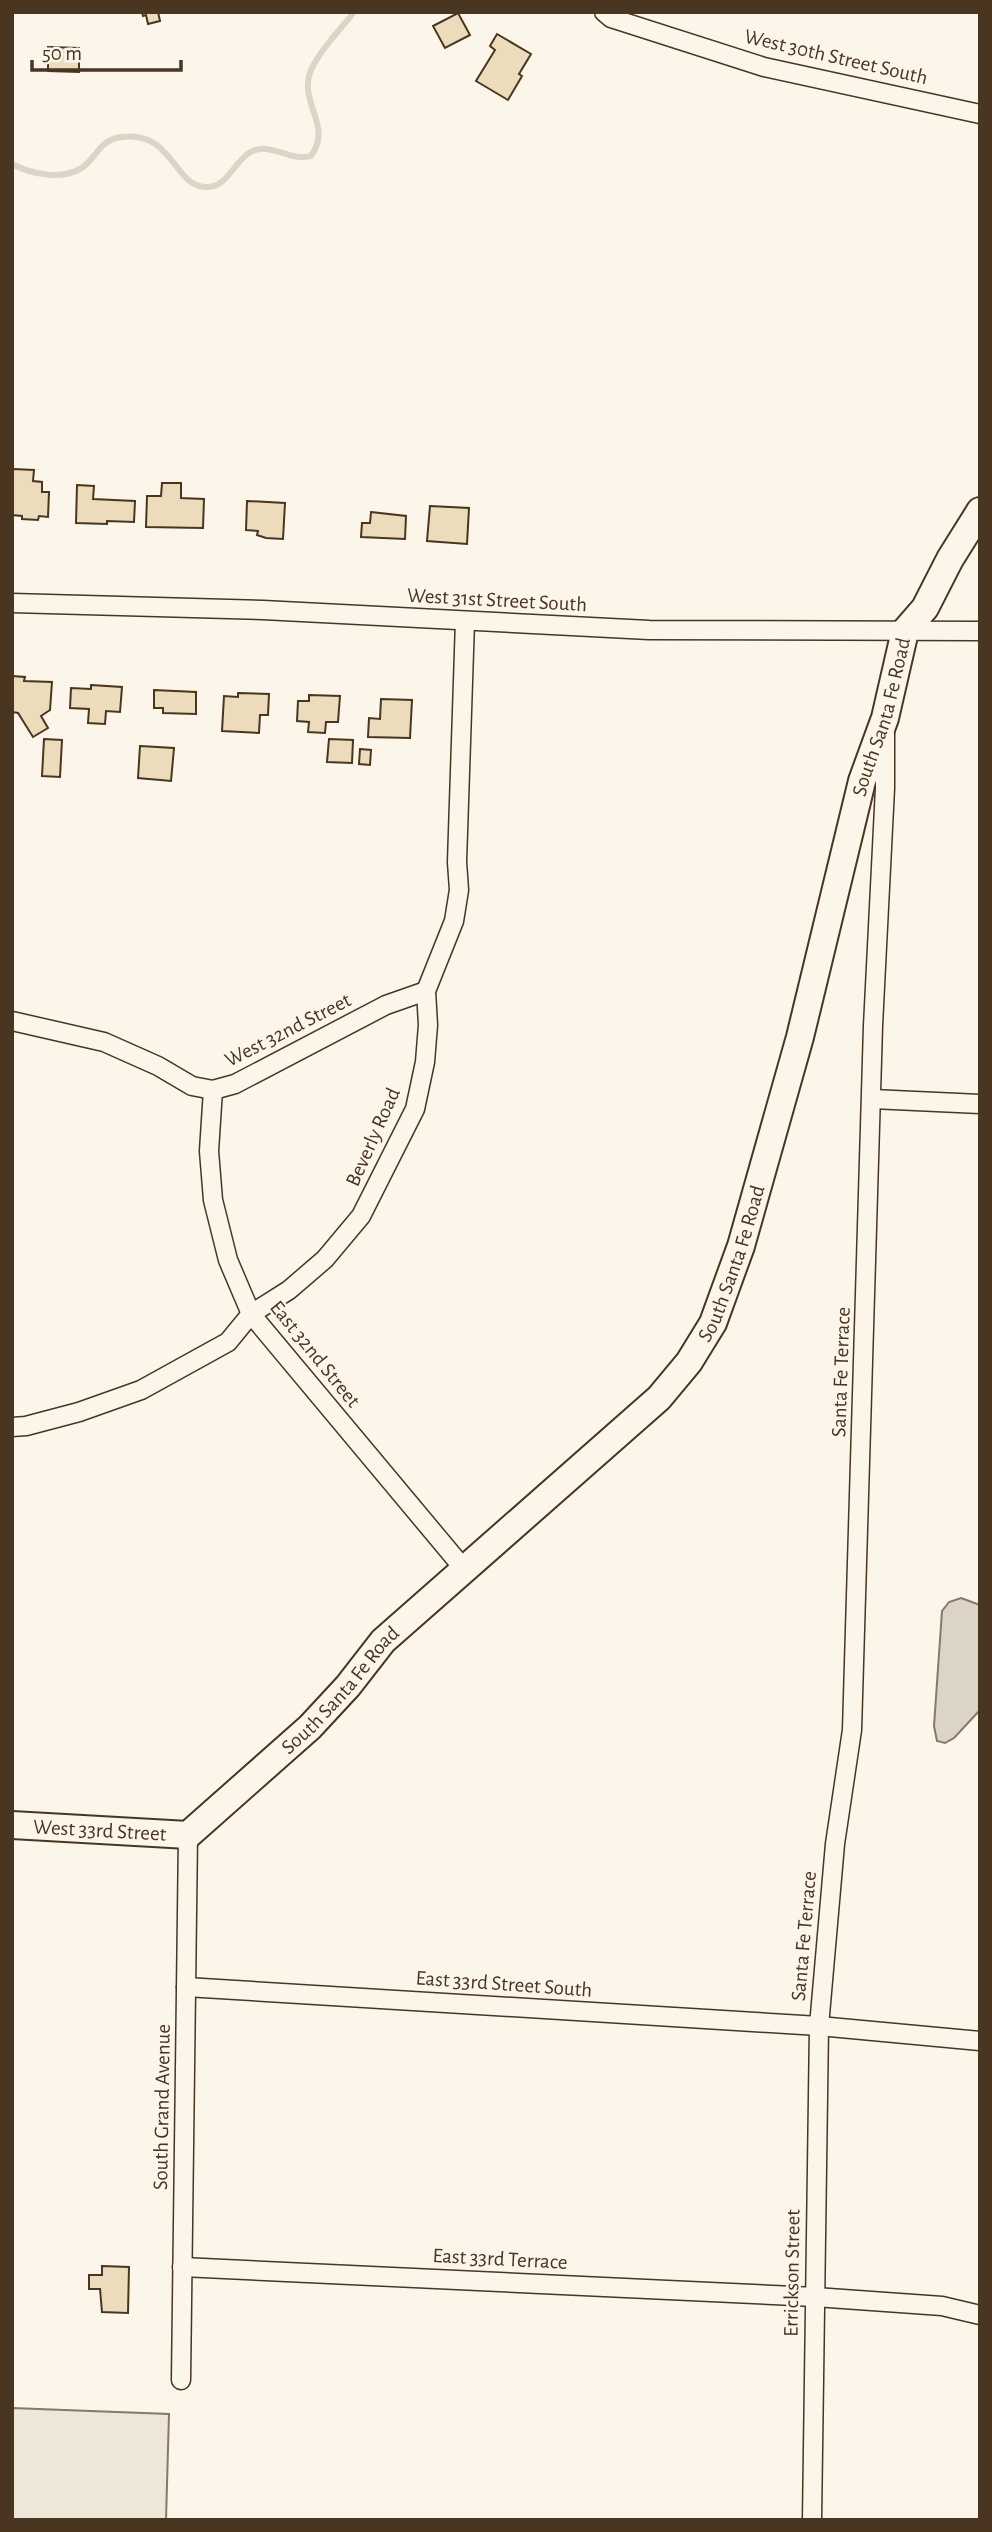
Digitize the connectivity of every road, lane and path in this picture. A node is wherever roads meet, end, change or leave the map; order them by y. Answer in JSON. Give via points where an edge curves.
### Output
{"nodes":[{"id":1,"x":604,"y":12,"type":"edge"},
{"id":2,"x":980,"y":114,"type":"edge"},
{"id":3,"x":980,"y":511,"type":"edge"},
{"id":4,"x":12,"y":603,"type":"edge"},
{"id":5,"x":465,"y":621,"type":"junction"},
{"id":6,"x":905,"y":631,"type":"junction"},
{"id":7,"x":980,"y":631,"type":"edge"},
{"id":8,"x":885,"y":718,"type":"junction"},
{"id":9,"x":426,"y":991,"type":"junction"},
{"id":10,"x":12,"y":1021,"type":"edge"},
{"id":11,"x":213,"y":1090,"type":"junction"},
{"id":12,"x":872,"y":1099,"type":"junction"},
{"id":13,"x":980,"y":1104,"type":"edge"},
{"id":14,"x":251,"y":1314,"type":"junction"},
{"id":15,"x":12,"y":1427,"type":"edge"},
{"id":16,"x":464,"y":1569,"type":"junction"},
{"id":17,"x":12,"y":1825,"type":"edge"},
{"id":18,"x":188,"y":1835,"type":"junction"},
{"id":19,"x":186,"y":1986,"type":"junction"},
{"id":20,"x":819,"y":2026,"type":"junction"},
{"id":21,"x":980,"y":2041,"type":"edge"},
{"id":22,"x":182,"y":2267,"type":"junction"},
{"id":23,"x":815,"y":2297,"type":"junction"},
{"id":24,"x":980,"y":2315,"type":"edge"},
{"id":25,"x":181,"y":2380,"type":"dead end"},
{"id":26,"x":812,"y":2520,"type":"edge"}],
"edges":[{"from":1,"to":2,"type":"street","name":"West 30th Street South","via":[[764,67]]},
{"from":3,"to":6,"type":"street","name":"South Santa Fe Road","via":[[925,608]]},
{"from":4,"to":5,"type":"street","name":"West 31st Street South"},
{"from":5,"to":6,"type":"street","name":"West 31st Street South","via":[[649,630]]},
{"from":5,"to":9,"type":"street","name":"Beverly Road","via":[[459,890],[454,921]]},
{"from":6,"to":7,"type":"street","name":"West 31st Street South"},
{"from":6,"to":8,"type":"street","name":"South Santa Fe Road"},
{"from":8,"to":12,"type":"street","name":"Santa Fe Terrace"},
{"from":8,"to":16,"type":"street","name":"South Santa Fe Road","via":[[862,781],[800,1037],[756,1194],[713,1323],[689,1363],[659,1398]]},
{"from":9,"to":11,"type":"street","name":"West 32nd Street","via":[[386,1004],[235,1084]]},
{"from":9,"to":14,"type":"street","name":"Beverly Road","via":[[425,1062],[415,1109],[361,1216],[325,1259]]},
{"from":10,"to":11,"type":"street","name":"West 32nd Street","via":[[104,1042],[192,1086]]},
{"from":11,"to":14,"type":"street","name":"East 32nd Street","via":[[209,1151],[213,1200],[228,1260]]},
{"from":12,"to":13,"type":"street"},
{"from":12,"to":20,"type":"street","name":"Santa Fe Terrace","via":[[852,1730],[835,1844]]},
{"from":14,"to":15,"type":"street","name":"Beverly Road","via":[[228,1342],[141,1390],[79,1412]]},
{"from":14,"to":16,"type":"street","name":"East 32nd Street"},
{"from":16,"to":18,"type":"street","name":"South Santa Fe Road","via":[[383,1641],[310,1727]]},
{"from":17,"to":18,"type":"street","name":"West 33rd Street"},
{"from":18,"to":19,"type":"street","name":"South Grand Avenue"},
{"from":19,"to":20,"type":"street","name":"East 33rd Street South"},
{"from":19,"to":22,"type":"street","name":"South Grand Avenue"},
{"from":20,"to":21,"type":"street","name":"East 33rd Street South"},
{"from":20,"to":23,"type":"street","name":"Errickson Street"},
{"from":22,"to":23,"type":"street","name":"East 33rd Terrace"},
{"from":22,"to":25,"type":"street","name":"South Grand Avenue"},
{"from":23,"to":24,"type":"street","name":"East 33rd Terrace","via":[[942,2306]]},
{"from":23,"to":26,"type":"street","name":"Errickson Street"}]}
